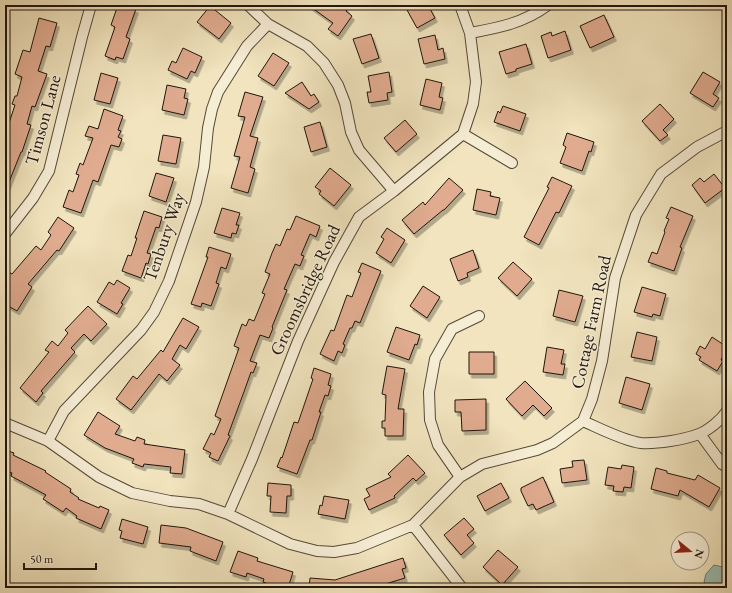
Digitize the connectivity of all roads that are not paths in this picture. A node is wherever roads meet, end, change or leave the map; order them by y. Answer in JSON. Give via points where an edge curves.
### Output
{"nodes":[{"id":1,"x":91,"y":5,"type":"edge"},
{"id":2,"x":248,"y":5,"type":"edge"},
{"id":3,"x":460,"y":5,"type":"edge"},
{"id":4,"x":548,"y":5,"type":"edge"},
{"id":5,"x":268,"y":24,"type":"junction"},
{"id":6,"x":470,"y":33,"type":"junction"},
{"id":7,"x":727,"y":131,"type":"edge"},
{"id":8,"x":463,"y":134,"type":"junction"},
{"id":9,"x":512,"y":162,"type":"dead end"},
{"id":10,"x":394,"y":191,"type":"junction"},
{"id":11,"x":5,"y":234,"type":"edge"},
{"id":12,"x":479,"y":316,"type":"dead end"},
{"id":13,"x":727,"y":411,"type":"edge"},
{"id":14,"x":583,"y":421,"type":"junction"},
{"id":15,"x":5,"y":423,"type":"edge"},
{"id":16,"x":700,"y":434,"type":"junction"},
{"id":17,"x":48,"y":441,"type":"junction"},
{"id":18,"x":727,"y":467,"type":"edge"},
{"id":19,"x":460,"y":477,"type":"junction"},
{"id":20,"x":228,"y":514,"type":"junction"},
{"id":21,"x":413,"y":525,"type":"junction"},
{"id":22,"x":462,"y":588,"type":"edge"}],
"edges":[{"from":1,"to":11,"type":"street","name":"Timson Lane","via":[[49,171],[33,198]]},
{"from":2,"to":5,"type":"street"},
{"from":3,"to":6,"type":"street"},
{"from":4,"to":6,"type":"street","via":[[537,13],[502,28]]},
{"from":5,"to":10,"type":"street","via":[[307,46],[324,63],[338,85],[351,132],[359,150]]},
{"from":5,"to":17,"type":"street","name":"Tenbury Way","via":[[247,46],[218,92],[196,202],[170,281],[154,312],[141,330],[64,411]]},
{"from":6,"to":8,"type":"street","via":[[476,82],[473,104]]},
{"from":7,"to":14,"type":"street","name":"Cottage Farm Road","via":[[697,147],[661,174],[636,215],[615,278],[602,361]]},
{"from":8,"to":9,"type":"street"},
{"from":8,"to":10,"type":"street","name":"Groomsbridge Road"},
{"from":10,"to":20,"type":"street","name":"Groomsbridge Road","via":[[359,217],[334,262],[298,341]]},
{"from":12,"to":19,"type":"street","via":[[452,329],[435,359],[429,392],[430,420],[438,445]]},
{"from":13,"to":16,"type":"street"},
{"from":14,"to":16,"type":"street","via":[[640,442],[664,441]]},
{"from":14,"to":19,"type":"street","via":[[553,443],[537,450],[482,464]]},
{"from":15,"to":17,"type":"street"},
{"from":16,"to":18,"type":"street"},
{"from":17,"to":20,"type":"street","via":[[99,477],[132,493],[199,504]]},
{"from":19,"to":21,"type":"street"},
{"from":20,"to":21,"type":"street","via":[[290,544],[317,551],[334,552],[357,548]]},
{"from":21,"to":22,"type":"street"}]}
